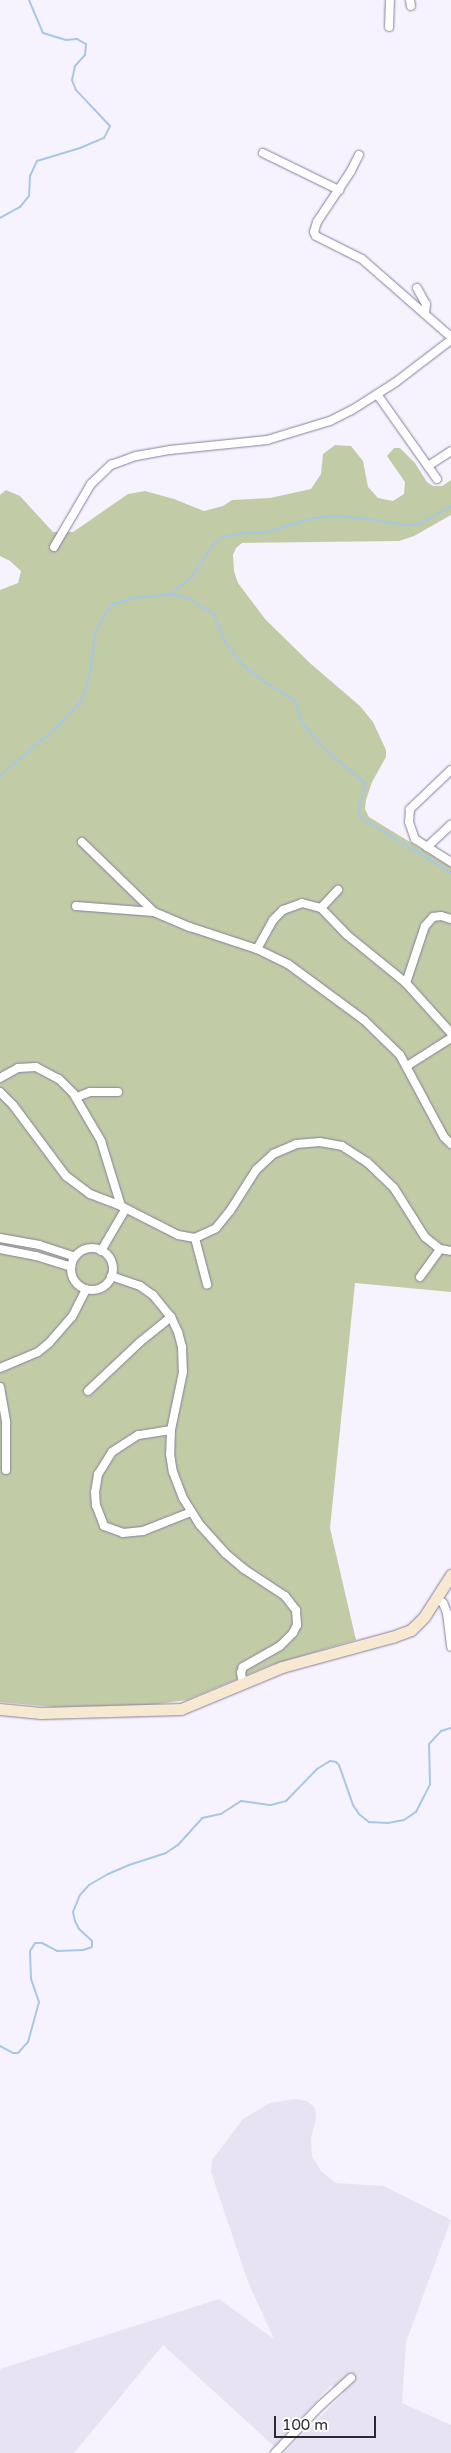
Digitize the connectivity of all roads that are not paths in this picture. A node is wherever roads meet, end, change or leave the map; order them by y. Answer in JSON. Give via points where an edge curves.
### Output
{"nodes":[{"id":1,"x":390,"y":0,"type":"edge"},
{"id":2,"x":389,"y":27,"type":"dead end"},
{"id":3,"x":263,"y":153,"type":"dead end"},
{"id":4,"x":358,"y":155,"type":"dead end"},
{"id":5,"x":339,"y":190,"type":"junction"},
{"id":6,"x":417,"y":288,"type":"dead end"},
{"id":7,"x":426,"y":314,"type":"junction"},
{"id":8,"x":451,"y":338,"type":"edge"},
{"id":9,"x":378,"y":394,"type":"junction"},
{"id":10,"x":451,"y":451,"type":"edge"},
{"id":11,"x":428,"y":466,"type":"junction"},
{"id":12,"x":437,"y":478,"type":"dead end"},
{"id":13,"x":54,"y":547,"type":"dead end"},
{"id":14,"x":451,"y":770,"type":"edge"},
{"id":15,"x":451,"y":825,"type":"edge"},
{"id":16,"x":82,"y":842,"type":"dead end"},
{"id":17,"x":427,"y":847,"type":"junction"},
{"id":18,"x":451,"y":862,"type":"edge"},
{"id":19,"x":338,"y":890,"type":"dead end"},
{"id":20,"x":76,"y":906,"type":"dead end"},
{"id":21,"x":321,"y":908,"type":"junction"},
{"id":22,"x":154,"y":912,"type":"junction"},
{"id":23,"x":451,"y":920,"type":"edge"},
{"id":24,"x":257,"y":950,"type":"junction"},
{"id":25,"x":406,"y":983,"type":"junction"},
{"id":26,"x":451,"y":1033,"type":"edge"},
{"id":27,"x":451,"y":1038,"type":"edge"},
{"id":28,"x":407,"y":1066,"type":"junction"},
{"id":29,"x":0,"y":1078,"type":"edge"},
{"id":30,"x":0,"y":1092,"type":"edge"},
{"id":31,"x":118,"y":1092,"type":"dead end"},
{"id":32,"x":76,"y":1097,"type":"junction"},
{"id":33,"x":451,"y":1144,"type":"edge"},
{"id":34,"x":123,"y":1208,"type":"junction"},
{"id":35,"x":0,"y":1238,"type":"edge"},
{"id":36,"x":195,"y":1238,"type":"junction"},
{"id":37,"x":0,"y":1249,"type":"edge"},
{"id":38,"x":440,"y":1249,"type":"junction"},
{"id":39,"x":101,"y":1251,"type":"junction"},
{"id":40,"x":451,"y":1251,"type":"edge"},
{"id":41,"x":75,"y":1257,"type":"junction"},
{"id":42,"x":71,"y":1267,"type":"junction"},
{"id":43,"x":111,"y":1276,"type":"junction"},
{"id":44,"x":420,"y":1277,"type":"dead end"},
{"id":45,"x":207,"y":1284,"type":"dead end"},
{"id":46,"x":86,"y":1289,"type":"junction"},
{"id":47,"x":171,"y":1317,"type":"junction"},
{"id":48,"x":0,"y":1368,"type":"edge"},
{"id":49,"x":0,"y":1387,"type":"edge"},
{"id":50,"x":88,"y":1390,"type":"dead end"},
{"id":51,"x":170,"y":1430,"type":"junction"},
{"id":52,"x":6,"y":1470,"type":"dead end"},
{"id":53,"x":191,"y":1512,"type":"junction"},
{"id":54,"x":451,"y":1575,"type":"edge"},
{"id":55,"x":436,"y":1598,"type":"junction"},
{"id":56,"x":451,"y":1647,"type":"edge"},
{"id":57,"x":242,"y":1683,"type":"junction"},
{"id":58,"x":0,"y":1709,"type":"edge"},
{"id":59,"x":351,"y":2378,"type":"dead end"},
{"id":60,"x":275,"y":2453,"type":"edge"}],
"edges":[{"from":1,"to":2,"type":"street"},
{"from":3,"to":5,"type":"street"},
{"from":4,"to":5,"type":"street"},
{"from":5,"to":7,"type":"street","via":[[314,227],[316,236],[362,259]]},
{"from":6,"to":7,"type":"street","via":[[426,304]]},
{"from":7,"to":8,"type":"street"},
{"from":8,"to":9,"type":"street"},
{"from":9,"to":11,"type":"street"},
{"from":9,"to":13,"type":"street","via":[[330,421],[284,435],[260,441],[170,450],[111,464],[91,484]]},
{"from":10,"to":11,"type":"street"},
{"from":11,"to":12,"type":"street"},
{"from":14,"to":17,"type":"street","via":[[416,803],[409,814],[412,834]]},
{"from":15,"to":17,"type":"street"},
{"from":16,"to":22,"type":"street"},
{"from":17,"to":18,"type":"street"},
{"from":19,"to":21,"type":"street"},
{"from":20,"to":22,"type":"street"},
{"from":21,"to":24,"type":"street","via":[[302,903],[283,910]]},
{"from":21,"to":25,"type":"street"},
{"from":22,"to":24,"type":"street"},
{"from":23,"to":25,"type":"street","via":[[433,917],[425,926]]},
{"from":24,"to":28,"type":"street","via":[[288,964],[364,1020]]},
{"from":25,"to":26,"type":"street"},
{"from":27,"to":28,"type":"street"},
{"from":28,"to":33,"type":"street","via":[[444,1137]]},
{"from":29,"to":32,"type":"street","via":[[18,1068],[36,1067],[59,1079]]},
{"from":30,"to":34,"type":"street","via":[[66,1176],[90,1194]]},
{"from":31,"to":32,"type":"street","via":[[90,1092]]},
{"from":32,"to":34,"type":"street","via":[[102,1141]]},
{"from":34,"to":36,"type":"street","via":[[169,1232]]},
{"from":34,"to":39,"type":"street"},
{"from":35,"to":41,"type":"street","via":[[40,1245]]},
{"from":36,"to":38,"type":"street","via":[[223,1221],[263,1162],[284,1148],[320,1142],[353,1151],[379,1172],[394,1188],[418,1230]]},
{"from":36,"to":45,"type":"street"},
{"from":37,"to":42,"type":"street"},
{"from":38,"to":40,"type":"street"},
{"from":38,"to":44,"type":"street"},
{"from":39,"to":41,"type":"street","via":[[86,1249]]},
{"from":39,"to":43,"type":"street","via":[[110,1259]]},
{"from":41,"to":42,"type":"street"},
{"from":42,"to":46,"type":"street","via":[[74,1280]]},
{"from":43,"to":46,"type":"street","via":[[104,1286]]},
{"from":43,"to":47,"type":"street","via":[[140,1286],[162,1304]]},
{"from":46,"to":48,"type":"street","via":[[72,1317],[49,1343],[38,1352]]},
{"from":47,"to":50,"type":"street"},
{"from":47,"to":51,"type":"street","via":[[184,1359]]},
{"from":49,"to":52,"type":"street","via":[[6,1422]]},
{"from":51,"to":53,"type":"street","via":[[173,1472]]},
{"from":51,"to":53,"type":"street","via":[[138,1436],[112,1452],[98,1474],[94,1492],[96,1505],[104,1526],[123,1533],[143,1531]]},
{"from":53,"to":57,"type":"street","via":[[226,1553],[285,1596],[296,1610],[297,1625],[293,1633],[280,1646],[243,1667],[240,1673]]},
{"from":54,"to":55,"type":"street"},
{"from":55,"to":56,"type":"street","via":[[447,1612]]},
{"from":55,"to":57,"type":"street","via":[[419,1624],[410,1630],[282,1667]]},
{"from":57,"to":58,"type":"street","via":[[194,1705],[168,1710],[41,1713]]},
{"from":59,"to":60,"type":"street"}]}
